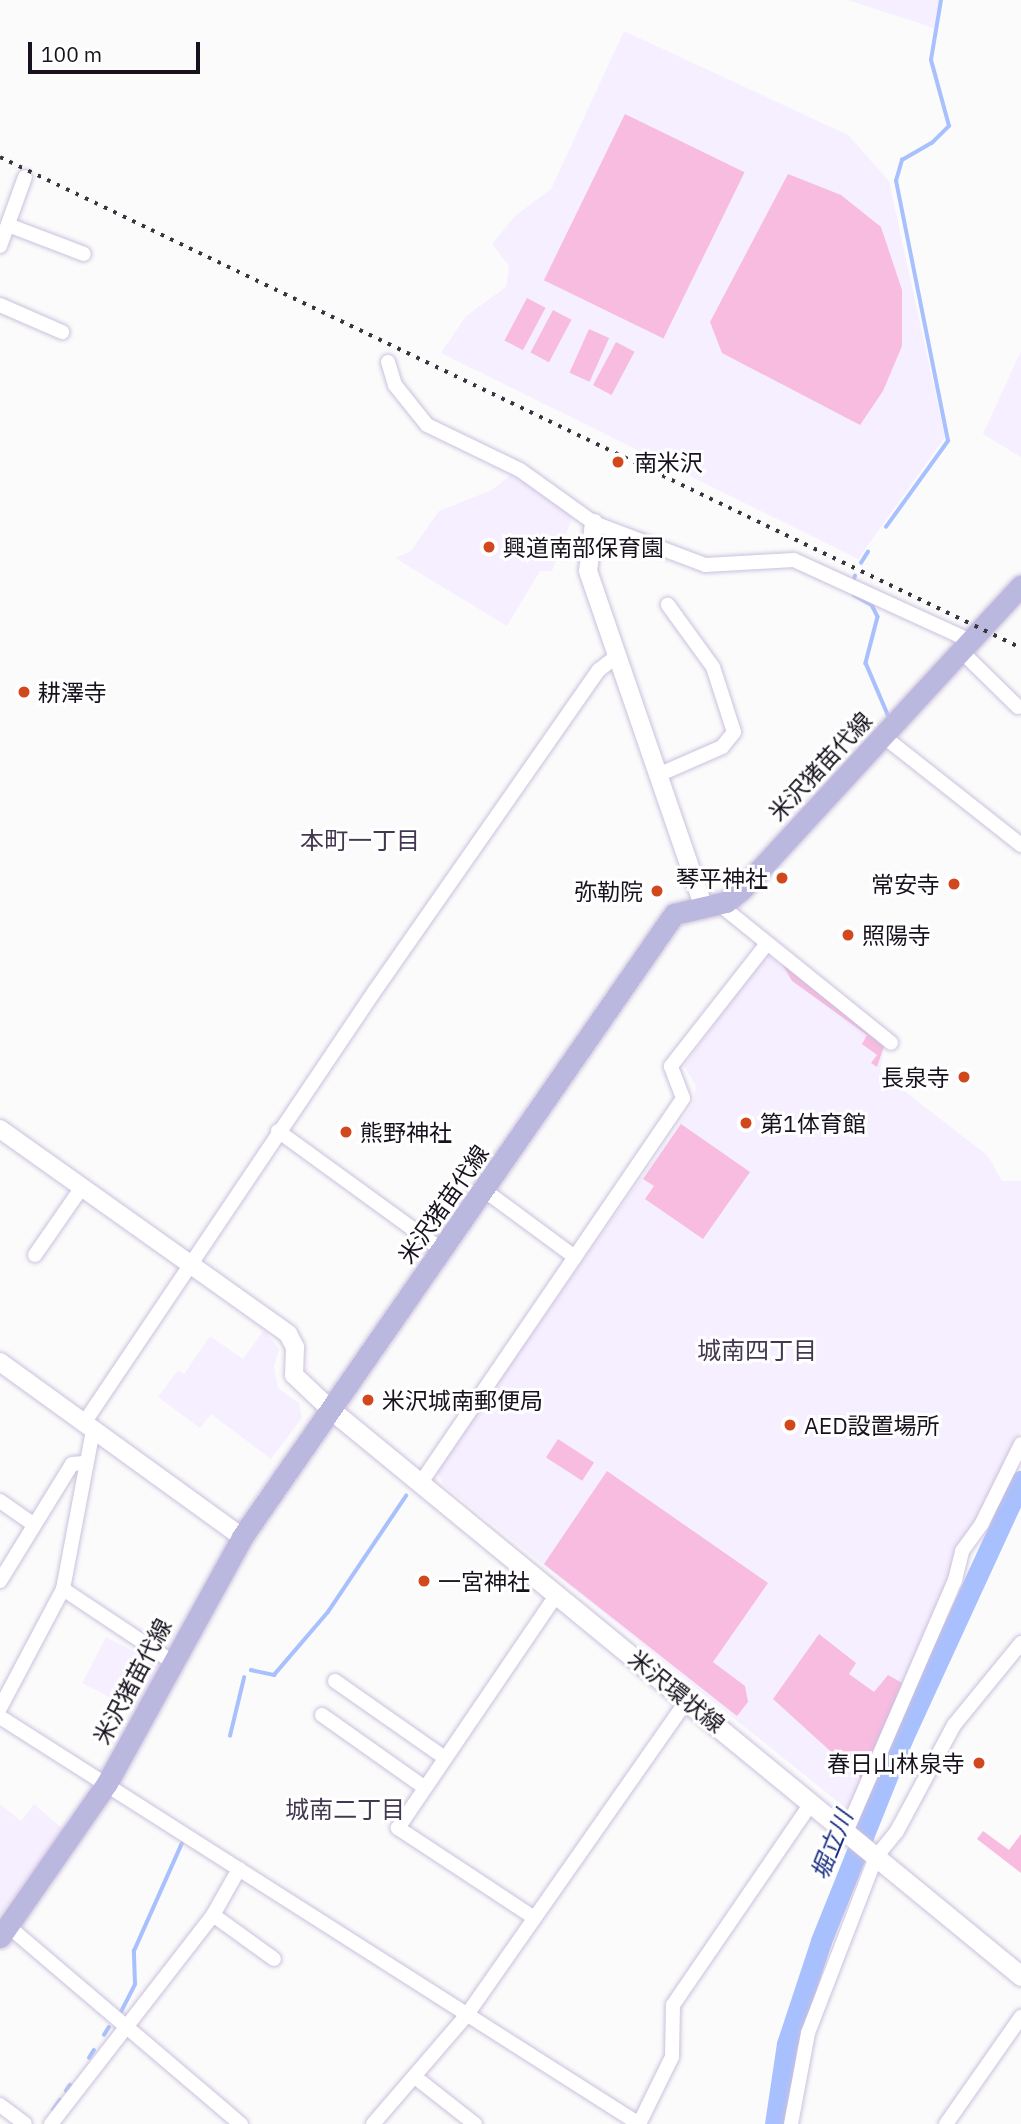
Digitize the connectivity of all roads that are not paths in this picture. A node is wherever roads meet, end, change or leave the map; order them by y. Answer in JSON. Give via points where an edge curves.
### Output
{"nodes":[{"id":1,"x":25,"y":177,"type":"dead end"},
{"id":2,"x":8,"y":225,"type":"junction"},
{"id":3,"x":0,"y":246,"type":"edge"},
{"id":4,"x":84,"y":254,"type":"dead end"},
{"id":5,"x":0,"y":305,"type":"edge"},
{"id":6,"x":62,"y":331,"type":"dead end"},
{"id":7,"x":388,"y":362,"type":"dead end"},
{"id":8,"x":594,"y":523,"type":"junction"},
{"id":9,"x":1021,"y":586,"type":"edge"},
{"id":10,"x":668,"y":605,"type":"dead end"},
{"id":11,"x":966,"y":646,"type":"junction"},
{"id":12,"x":617,"y":656,"type":"junction"},
{"id":13,"x":1018,"y":708,"type":"dead end"},
{"id":14,"x":883,"y":736,"type":"junction"},
{"id":15,"x":658,"y":775,"type":"junction"},
{"id":16,"x":1021,"y":845,"type":"edge"},
{"id":17,"x":711,"y":904,"type":"junction"},
{"id":18,"x":766,"y":945,"type":"junction"},
{"id":19,"x":891,"y":1043,"type":"dead end"},
{"id":20,"x":0,"y":1129,"type":"edge"},
{"id":21,"x":278,"y":1130,"type":"junction"},
{"id":22,"x":82,"y":1187,"type":"junction"},
{"id":23,"x":484,"y":1190,"type":"junction"},
{"id":24,"x":443,"y":1251,"type":"junction"},
{"id":25,"x":35,"y":1255,"type":"dead end"},
{"id":26,"x":575,"y":1257,"type":"junction"},
{"id":27,"x":191,"y":1265,"type":"junction"},
{"id":28,"x":0,"y":1362,"type":"edge"},
{"id":29,"x":330,"y":1409,"type":"junction"},
{"id":30,"x":88,"y":1427,"type":"junction"},
{"id":31,"x":1021,"y":1444,"type":"edge"},
{"id":32,"x":84,"y":1463,"type":"junction"},
{"id":33,"x":420,"y":1484,"type":"junction"},
{"id":34,"x":0,"y":1501,"type":"edge"},
{"id":35,"x":31,"y":1522,"type":"junction"},
{"id":36,"x":242,"y":1538,"type":"junction"},
{"id":37,"x":0,"y":1581,"type":"edge"},
{"id":38,"x":63,"y":1589,"type":"junction"},
{"id":39,"x":557,"y":1594,"type":"junction"},
{"id":40,"x":1021,"y":1643,"type":"edge"},
{"id":41,"x":171,"y":1661,"type":"junction"},
{"id":42,"x":335,"y":1681,"type":"dead end"},
{"id":43,"x":687,"y":1700,"type":"junction"},
{"id":44,"x":0,"y":1708,"type":"edge"},
{"id":45,"x":322,"y":1715,"type":"dead end"},
{"id":46,"x":0,"y":1717,"type":"edge"},
{"id":47,"x":445,"y":1758,"type":"junction"},
{"id":48,"x":107,"y":1783,"type":"junction"},
{"id":49,"x":425,"y":1788,"type":"junction"},
{"id":50,"x":812,"y":1802,"type":"junction"},
{"id":51,"x":848,"y":1833,"type":"junction"},
{"id":52,"x":875,"y":1856,"type":"junction"},
{"id":53,"x":239,"y":1869,"type":"junction"},
{"id":54,"x":214,"y":1915,"type":"junction"},
{"id":55,"x":533,"y":1917,"type":"junction"},
{"id":56,"x":4,"y":1932,"type":"edge"},
{"id":57,"x":274,"y":1959,"type":"dead end"},
{"id":58,"x":1018,"y":1972,"type":"edge"},
{"id":59,"x":466,"y":2016,"type":"junction"},
{"id":60,"x":1021,"y":2017,"type":"edge"},
{"id":61,"x":124,"y":2025,"type":"junction"},
{"id":62,"x":415,"y":2077,"type":"junction"},
{"id":63,"x":0,"y":2105,"type":"edge"},
{"id":64,"x":791,"y":2119,"type":"edge"},
{"id":65,"x":25,"y":2124,"type":"edge"},
{"id":66,"x":51,"y":2124,"type":"edge"},
{"id":67,"x":241,"y":2124,"type":"edge"},
{"id":68,"x":373,"y":2124,"type":"edge"},
{"id":69,"x":475,"y":2124,"type":"edge"},
{"id":70,"x":639,"y":2124,"type":"edge"},
{"id":71,"x":806,"y":2124,"type":"edge"},
{"id":72,"x":946,"y":2124,"type":"edge"}],
"edges":[{"from":1,"to":2,"type":"street"},
{"from":2,"to":3,"type":"street"},
{"from":2,"to":4,"type":"street"},
{"from":5,"to":6,"type":"street"},
{"from":7,"to":8,"type":"street","via":[[395,385],[427,425],[520,470]]},
{"from":8,"to":11,"type":"street","via":[[705,565],[793,559]]},
{"from":8,"to":12,"type":"street","via":[[588,571]]},
{"from":9,"to":11,"type":"main road","name":"米沢猪苗代線"},
{"from":10,"to":15,"type":"street","via":[[713,667],[734,732],[722,747]]},
{"from":11,"to":13,"type":"street"},
{"from":11,"to":14,"type":"main road","name":"米沢猪苗代線"},
{"from":12,"to":15,"type":"street"},
{"from":12,"to":21,"type":"street","via":[[599,670]]},
{"from":14,"to":16,"type":"street"},
{"from":14,"to":17,"type":"main road","name":"米沢猪苗代線","via":[[742,889]]},
{"from":15,"to":17,"type":"street"},
{"from":17,"to":18,"type":"street"},
{"from":17,"to":23,"type":"main road","name":"米沢猪苗代線","via":[[674,914]]},
{"from":18,"to":19,"type":"street"},
{"from":18,"to":26,"type":"street","via":[[671,1066],[683,1098]]},
{"from":20,"to":22,"type":"street"},
{"from":21,"to":24,"type":"street"},
{"from":21,"to":27,"type":"street"},
{"from":22,"to":25,"type":"street"},
{"from":22,"to":27,"type":"street"},
{"from":23,"to":24,"type":"main road","name":"米沢猪苗代線"},
{"from":23,"to":26,"type":"street"},
{"from":24,"to":29,"type":"main road","name":"米沢猪苗代線"},
{"from":26,"to":33,"type":"street"},
{"from":27,"to":29,"type":"street","via":[[288,1335],[295,1347],[294,1376]]},
{"from":27,"to":30,"type":"street"},
{"from":28,"to":30,"type":"street"},
{"from":29,"to":33,"type":"main road","name":"米沢環状線"},
{"from":29,"to":36,"type":"main road","name":"米沢猪苗代線"},
{"from":30,"to":32,"type":"street"},
{"from":30,"to":36,"type":"street"},
{"from":31,"to":51,"type":"street","via":[[982,1523],[962,1550],[955,1580]]},
{"from":32,"to":35,"type":"street","via":[[72,1464]]},
{"from":32,"to":38,"type":"street"},
{"from":33,"to":39,"type":"main road","name":"米沢環状線"},
{"from":34,"to":35,"type":"street"},
{"from":35,"to":37,"type":"street"},
{"from":36,"to":41,"type":"main road","name":"米沢猪苗代線"},
{"from":38,"to":41,"type":"street"},
{"from":38,"to":44,"type":"street"},
{"from":39,"to":43,"type":"main road","name":"米沢環状線"},
{"from":39,"to":47,"type":"street"},
{"from":40,"to":52,"type":"street","via":[[954,1725],[897,1831]]},
{"from":41,"to":48,"type":"main road","name":"米沢猪苗代線"},
{"from":42,"to":47,"type":"street"},
{"from":43,"to":50,"type":"main road","name":"米沢環状線"},
{"from":43,"to":55,"type":"street"},
{"from":45,"to":49,"type":"street"},
{"from":46,"to":48,"type":"street"},
{"from":47,"to":49,"type":"street"},
{"from":48,"to":53,"type":"street"},
{"from":48,"to":56,"type":"main road","name":"米沢猪苗代線"},
{"from":49,"to":55,"type":"street","via":[[398,1828]]},
{"from":50,"to":51,"type":"main road","name":"米沢環状線"},
{"from":50,"to":70,"type":"street","via":[[673,2005],[672,2057]]},
{"from":51,"to":52,"type":"main road","name":"米沢環状線"},
{"from":52,"to":58,"type":"main road","name":"米沢環状線"},
{"from":52,"to":64,"type":"street","via":[[808,2033]]},
{"from":53,"to":54,"type":"street"},
{"from":53,"to":59,"type":"street"},
{"from":54,"to":57,"type":"street"},
{"from":54,"to":61,"type":"street"},
{"from":55,"to":59,"type":"street"},
{"from":56,"to":61,"type":"street"},
{"from":59,"to":62,"type":"street"},
{"from":59,"to":70,"type":"street"},
{"from":60,"to":72,"type":"street"},
{"from":61,"to":66,"type":"street"},
{"from":61,"to":67,"type":"street"},
{"from":62,"to":68,"type":"street"},
{"from":62,"to":69,"type":"street"},
{"from":63,"to":65,"type":"street"},
{"from":64,"to":71,"type":"street"}]}
